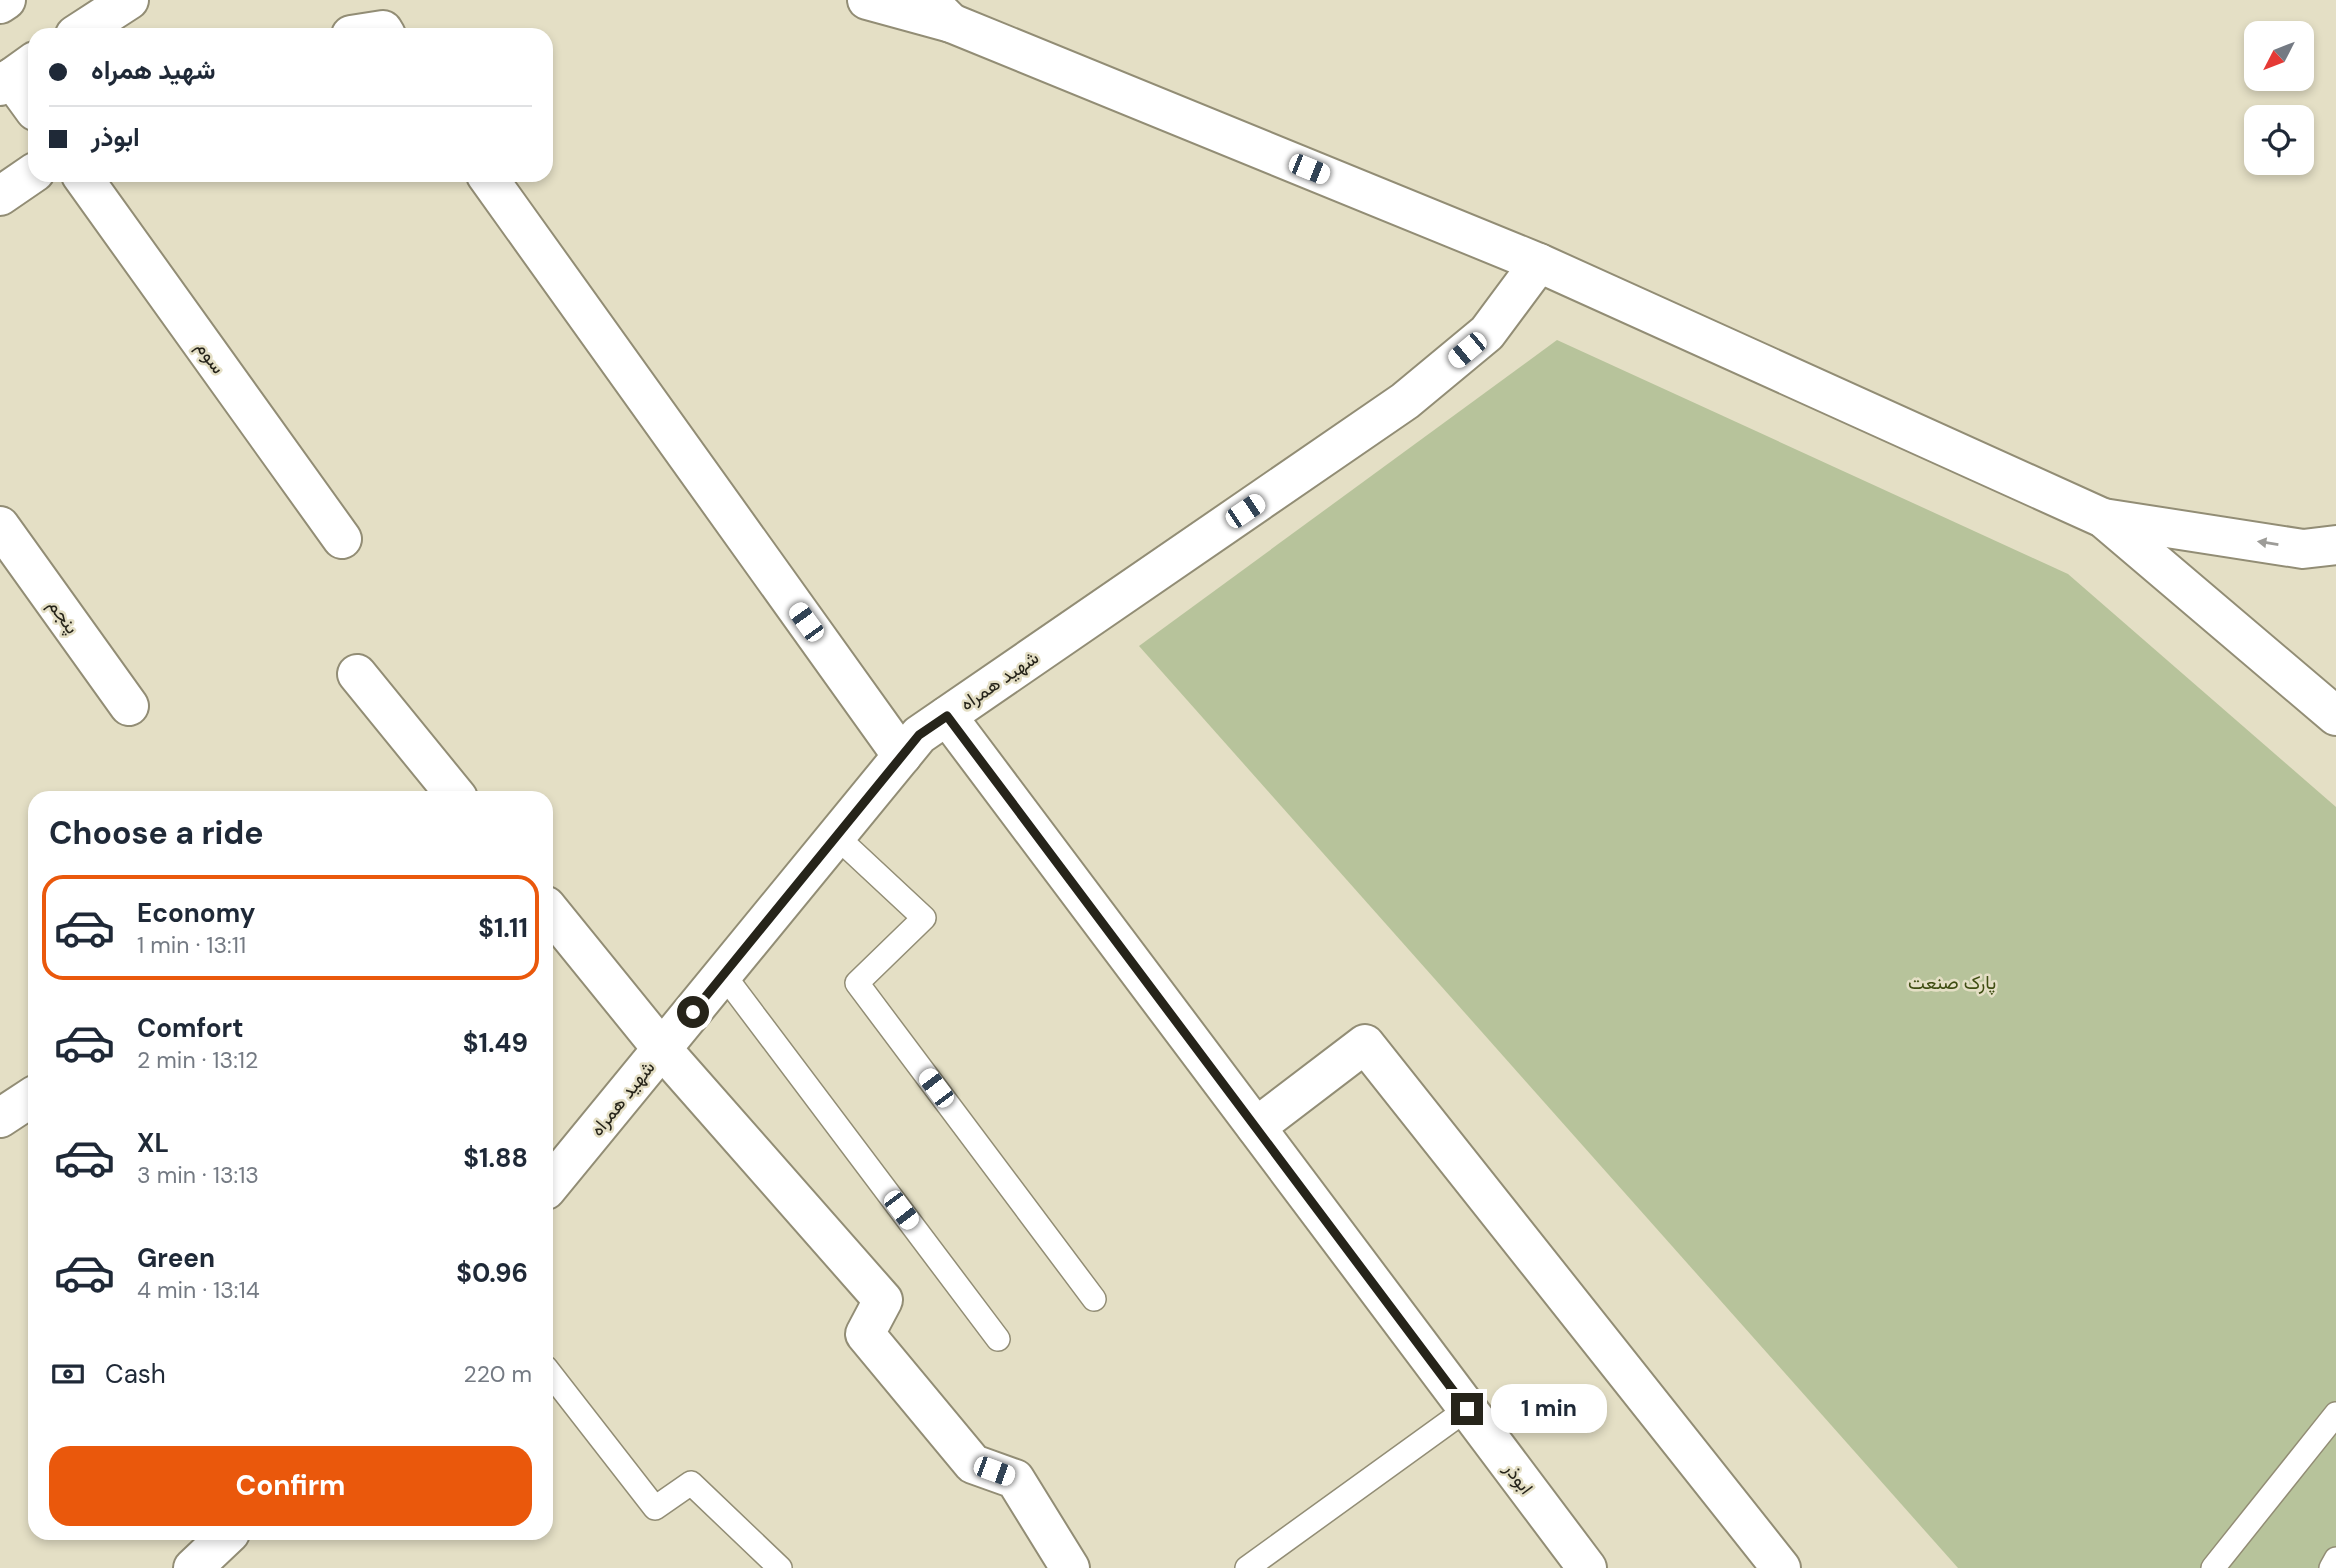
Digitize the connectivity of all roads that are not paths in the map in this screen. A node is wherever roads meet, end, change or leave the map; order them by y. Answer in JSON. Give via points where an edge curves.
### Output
{"nodes":[{"id":1,"x":6,"y":0,"type":"edge"},
{"id":2,"x":129,"y":0,"type":"edge"},
{"id":3,"x":867,"y":0,"type":"edge"},
{"id":4,"x":0,"y":4,"type":"edge"},
{"id":5,"x":940,"y":12,"type":"edge"},
{"id":6,"x":86,"y":28,"type":"edge"},
{"id":7,"x":15,"y":75,"type":"edge"},
{"id":8,"x":28,"y":98,"type":"edge"},
{"id":9,"x":28,"y":177,"type":"edge"},
{"id":10,"x":86,"y":182,"type":"edge"},
{"id":11,"x":491,"y":182,"type":"edge"},
{"id":12,"x":0,"y":196,"type":"edge"},
{"id":13,"x":1539,"y":263,"type":"junction"},
{"id":14,"x":2103,"y":518,"type":"junction"},
{"id":15,"x":0,"y":526,"type":"edge"},
{"id":16,"x":342,"y":539,"type":"dead end"},
{"id":17,"x":2336,"y":545,"type":"edge"},
{"id":18,"x":357,"y":674,"type":"dead end"},
{"id":19,"x":128,"y":706,"type":"dead end"},
{"id":20,"x":947,"y":716,"type":"junction"},
{"id":21,"x":2336,"y":716,"type":"edge"},
{"id":22,"x":902,"y":756,"type":"junction"},
{"id":23,"x":452,"y":791,"type":"edge"},
{"id":24,"x":836,"y":836,"type":"junction"},
{"id":25,"x":553,"y":915,"type":"edge"},
{"id":26,"x":723,"y":974,"type":"junction"},
{"id":27,"x":662,"y":1049,"type":"junction"},
{"id":28,"x":28,"y":1100,"type":"edge"},
{"id":29,"x":0,"y":1118,"type":"edge"},
{"id":30,"x":1256,"y":1127,"type":"junction"},
{"id":31,"x":553,"y":1182,"type":"edge"},
{"id":32,"x":1094,"y":1299,"type":"dead end"},
{"id":33,"x":998,"y":1339,"type":"dead end"},
{"id":34,"x":553,"y":1377,"type":"edge"},
{"id":35,"x":1467,"y":1409,"type":"junction"},
{"id":36,"x":2336,"y":1414,"type":"edge"},
{"id":37,"x":223,"y":1540,"type":"edge"},
{"id":38,"x":2336,"y":1559,"type":"edge"},
{"id":39,"x":193,"y":1568,"type":"edge"},
{"id":40,"x":780,"y":1568,"type":"edge"},
{"id":41,"x":1070,"y":1568,"type":"edge"},
{"id":42,"x":1247,"y":1568,"type":"edge"},
{"id":43,"x":1587,"y":1568,"type":"edge"},
{"id":44,"x":1781,"y":1568,"type":"edge"},
{"id":45,"x":2213,"y":1568,"type":"edge"},
{"id":46,"x":2331,"y":1568,"type":"edge"}],
"edges":[{"from":1,"to":4,"type":"street"},
{"from":2,"to":6,"type":"street"},
{"from":3,"to":5,"type":"street"},
{"from":5,"to":13,"type":"street"},
{"from":7,"to":8,"type":"street"},
{"from":9,"to":12,"type":"street"},
{"from":10,"to":16,"type":"street","name":"سوم"},
{"from":11,"to":22,"type":"street"},
{"from":13,"to":14,"type":"street"},
{"from":13,"to":20,"type":"street","name":"شهید همراه","via":[[1488,333],[1405,401]]},
{"from":17,"to":14,"type":"street","one_way":true,"via":[[2303,549]]},
{"from":14,"to":21,"type":"street"},
{"from":15,"to":19,"type":"street","name":"پنجم"},
{"from":18,"to":23,"type":"street"},
{"from":20,"to":22,"type":"street","name":"شهید همراه","via":[[919,735]]},
{"from":20,"to":30,"type":"street","name":"ابوذر"},
{"from":22,"to":24,"type":"street","name":"شهید همراه"},
{"from":24,"to":26,"type":"street","name":"شهید همراه"},
{"from":24,"to":32,"type":"lane","via":[[924,918],[857,983]]},
{"from":25,"to":27,"type":"street"},
{"from":26,"to":27,"type":"street","name":"شهید همراه"},
{"from":26,"to":33,"type":"lane"},
{"from":27,"to":31,"type":"street","name":"شهید همراه"},
{"from":27,"to":41,"type":"street","via":[[883,1300],[864,1334],[973,1464],[1015,1479]]},
{"from":28,"to":29,"type":"street"},
{"from":30,"to":35,"type":"street","name":"ابوذر"},
{"from":30,"to":44,"type":"street","via":[[1365,1044]]},
{"from":34,"to":40,"type":"lane","via":[[655,1508],[691,1483]]},
{"from":35,"to":42,"type":"lane"},
{"from":35,"to":43,"type":"street","name":"ابوذر"},
{"from":36,"to":45,"type":"lane"},
{"from":37,"to":39,"type":"street"},
{"from":38,"to":46,"type":"lane"}]}
